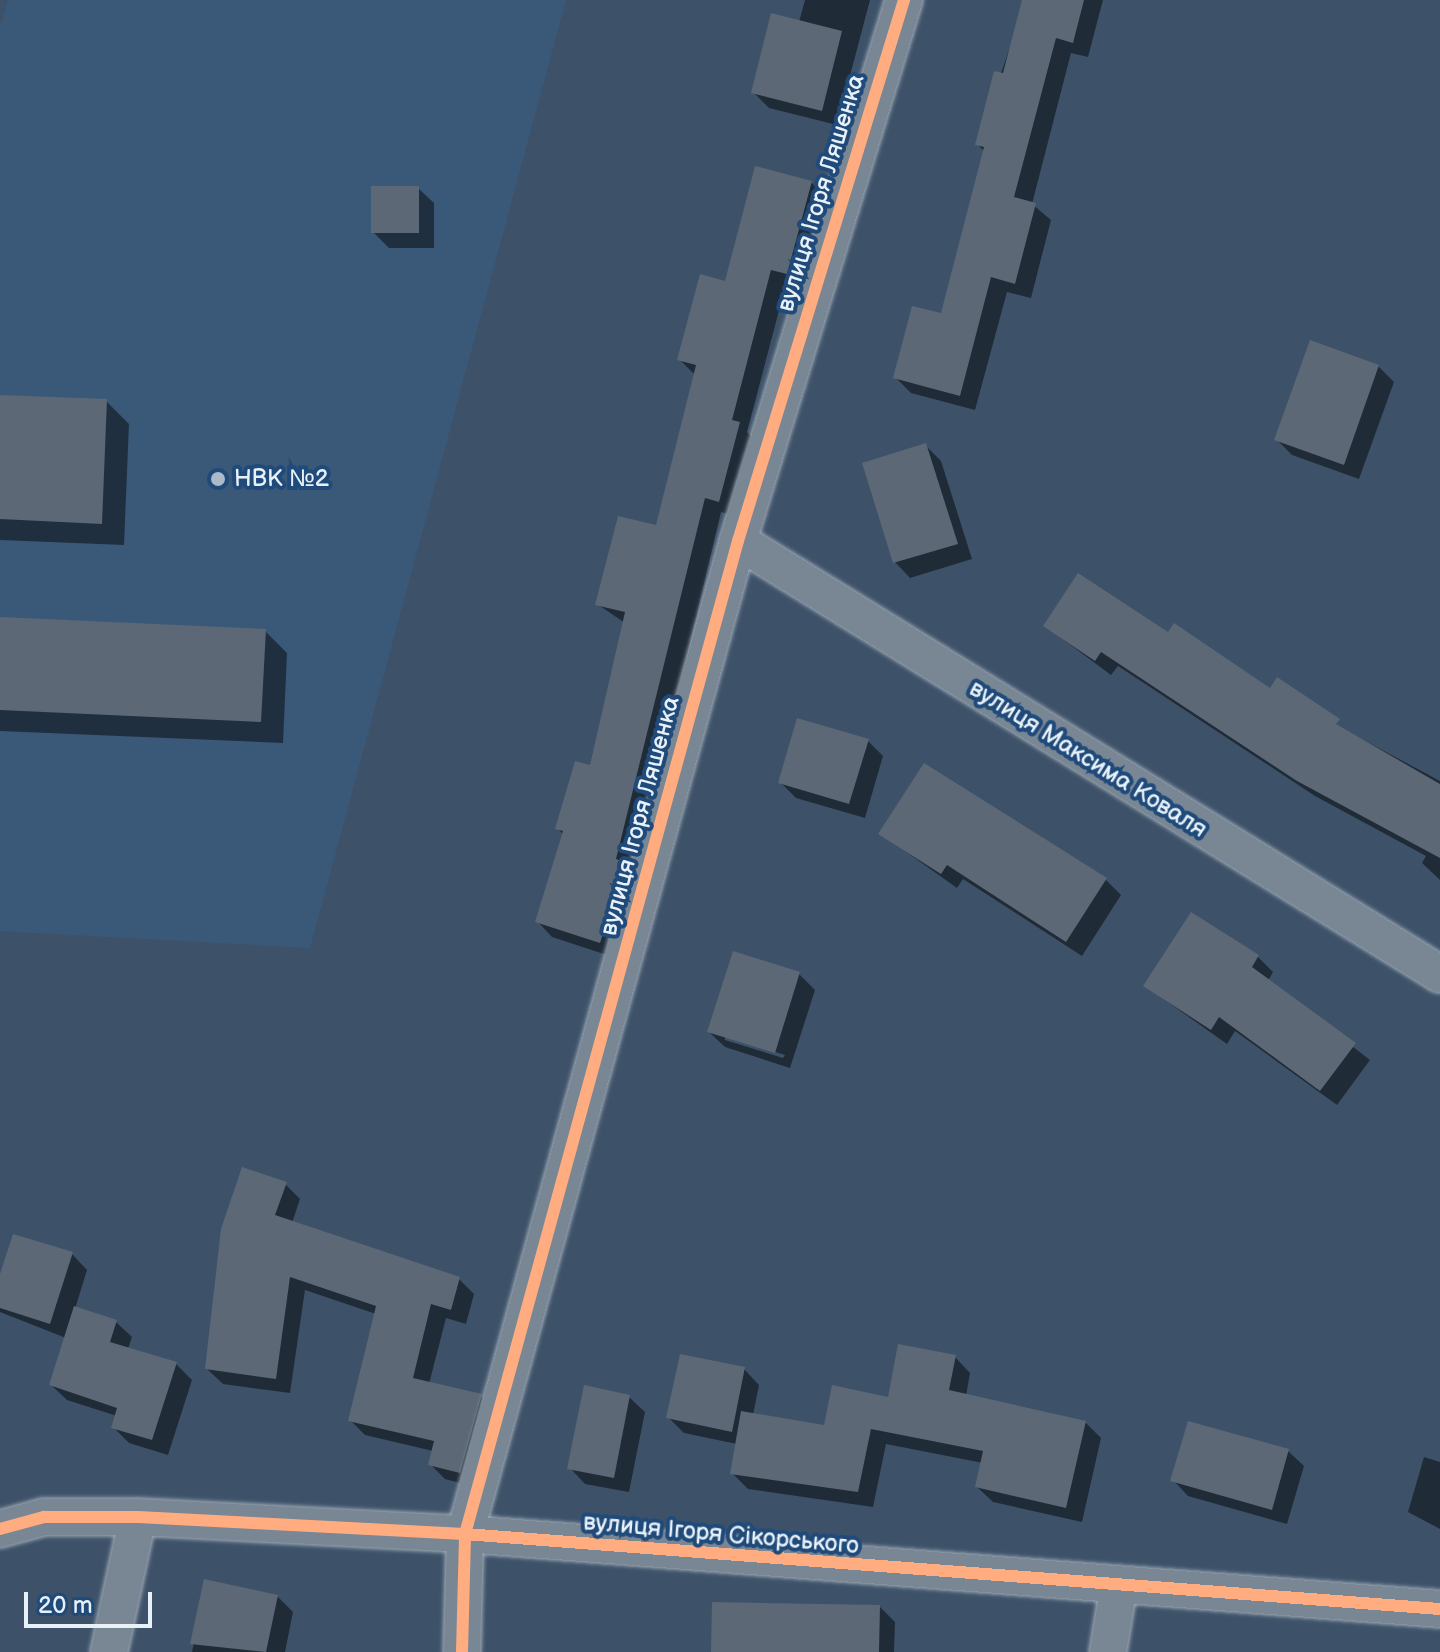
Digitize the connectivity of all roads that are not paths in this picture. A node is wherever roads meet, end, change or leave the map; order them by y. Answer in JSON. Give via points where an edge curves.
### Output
{"nodes":[{"id":1,"x":904,"y":0,"type":"edge"},
{"id":2,"x":738,"y":541,"type":"junction"},
{"id":3,"x":1440,"y":974,"type":"edge"},
{"id":4,"x":138,"y":1517,"type":"junction"},
{"id":5,"x":0,"y":1529,"type":"edge"},
{"id":6,"x":465,"y":1534,"type":"junction"},
{"id":7,"x":1118,"y":1590,"type":"junction"},
{"id":8,"x":1440,"y":1609,"type":"edge"},
{"id":9,"x":109,"y":1652,"type":"edge"},
{"id":10,"x":462,"y":1652,"type":"edge"},
{"id":11,"x":1108,"y":1652,"type":"edge"}],
"edges":[{"from":1,"to":2,"type":"street","name":"вулиця Ігоря Ляшенка"},
{"from":2,"to":3,"type":"street","name":"вулиця Максима Коваля"},
{"from":2,"to":6,"type":"street","name":"вулиця Ігоря Ляшенка"},
{"from":4,"to":5,"type":"street","name":"вулиця Ігоря Сікорського","via":[[44,1517]]},
{"from":4,"to":6,"type":"street","name":"вулиця Ігоря Сікорського"},
{"from":4,"to":9,"type":"street"},
{"from":6,"to":7,"type":"street","name":"вулиця Ігоря Сікорського"},
{"from":6,"to":10,"type":"street","name":"вулиця Ігоря Ляшенка"},
{"from":7,"to":8,"type":"street","name":"вулиця Ігоря Сікорського"},
{"from":7,"to":11,"type":"street"}]}
